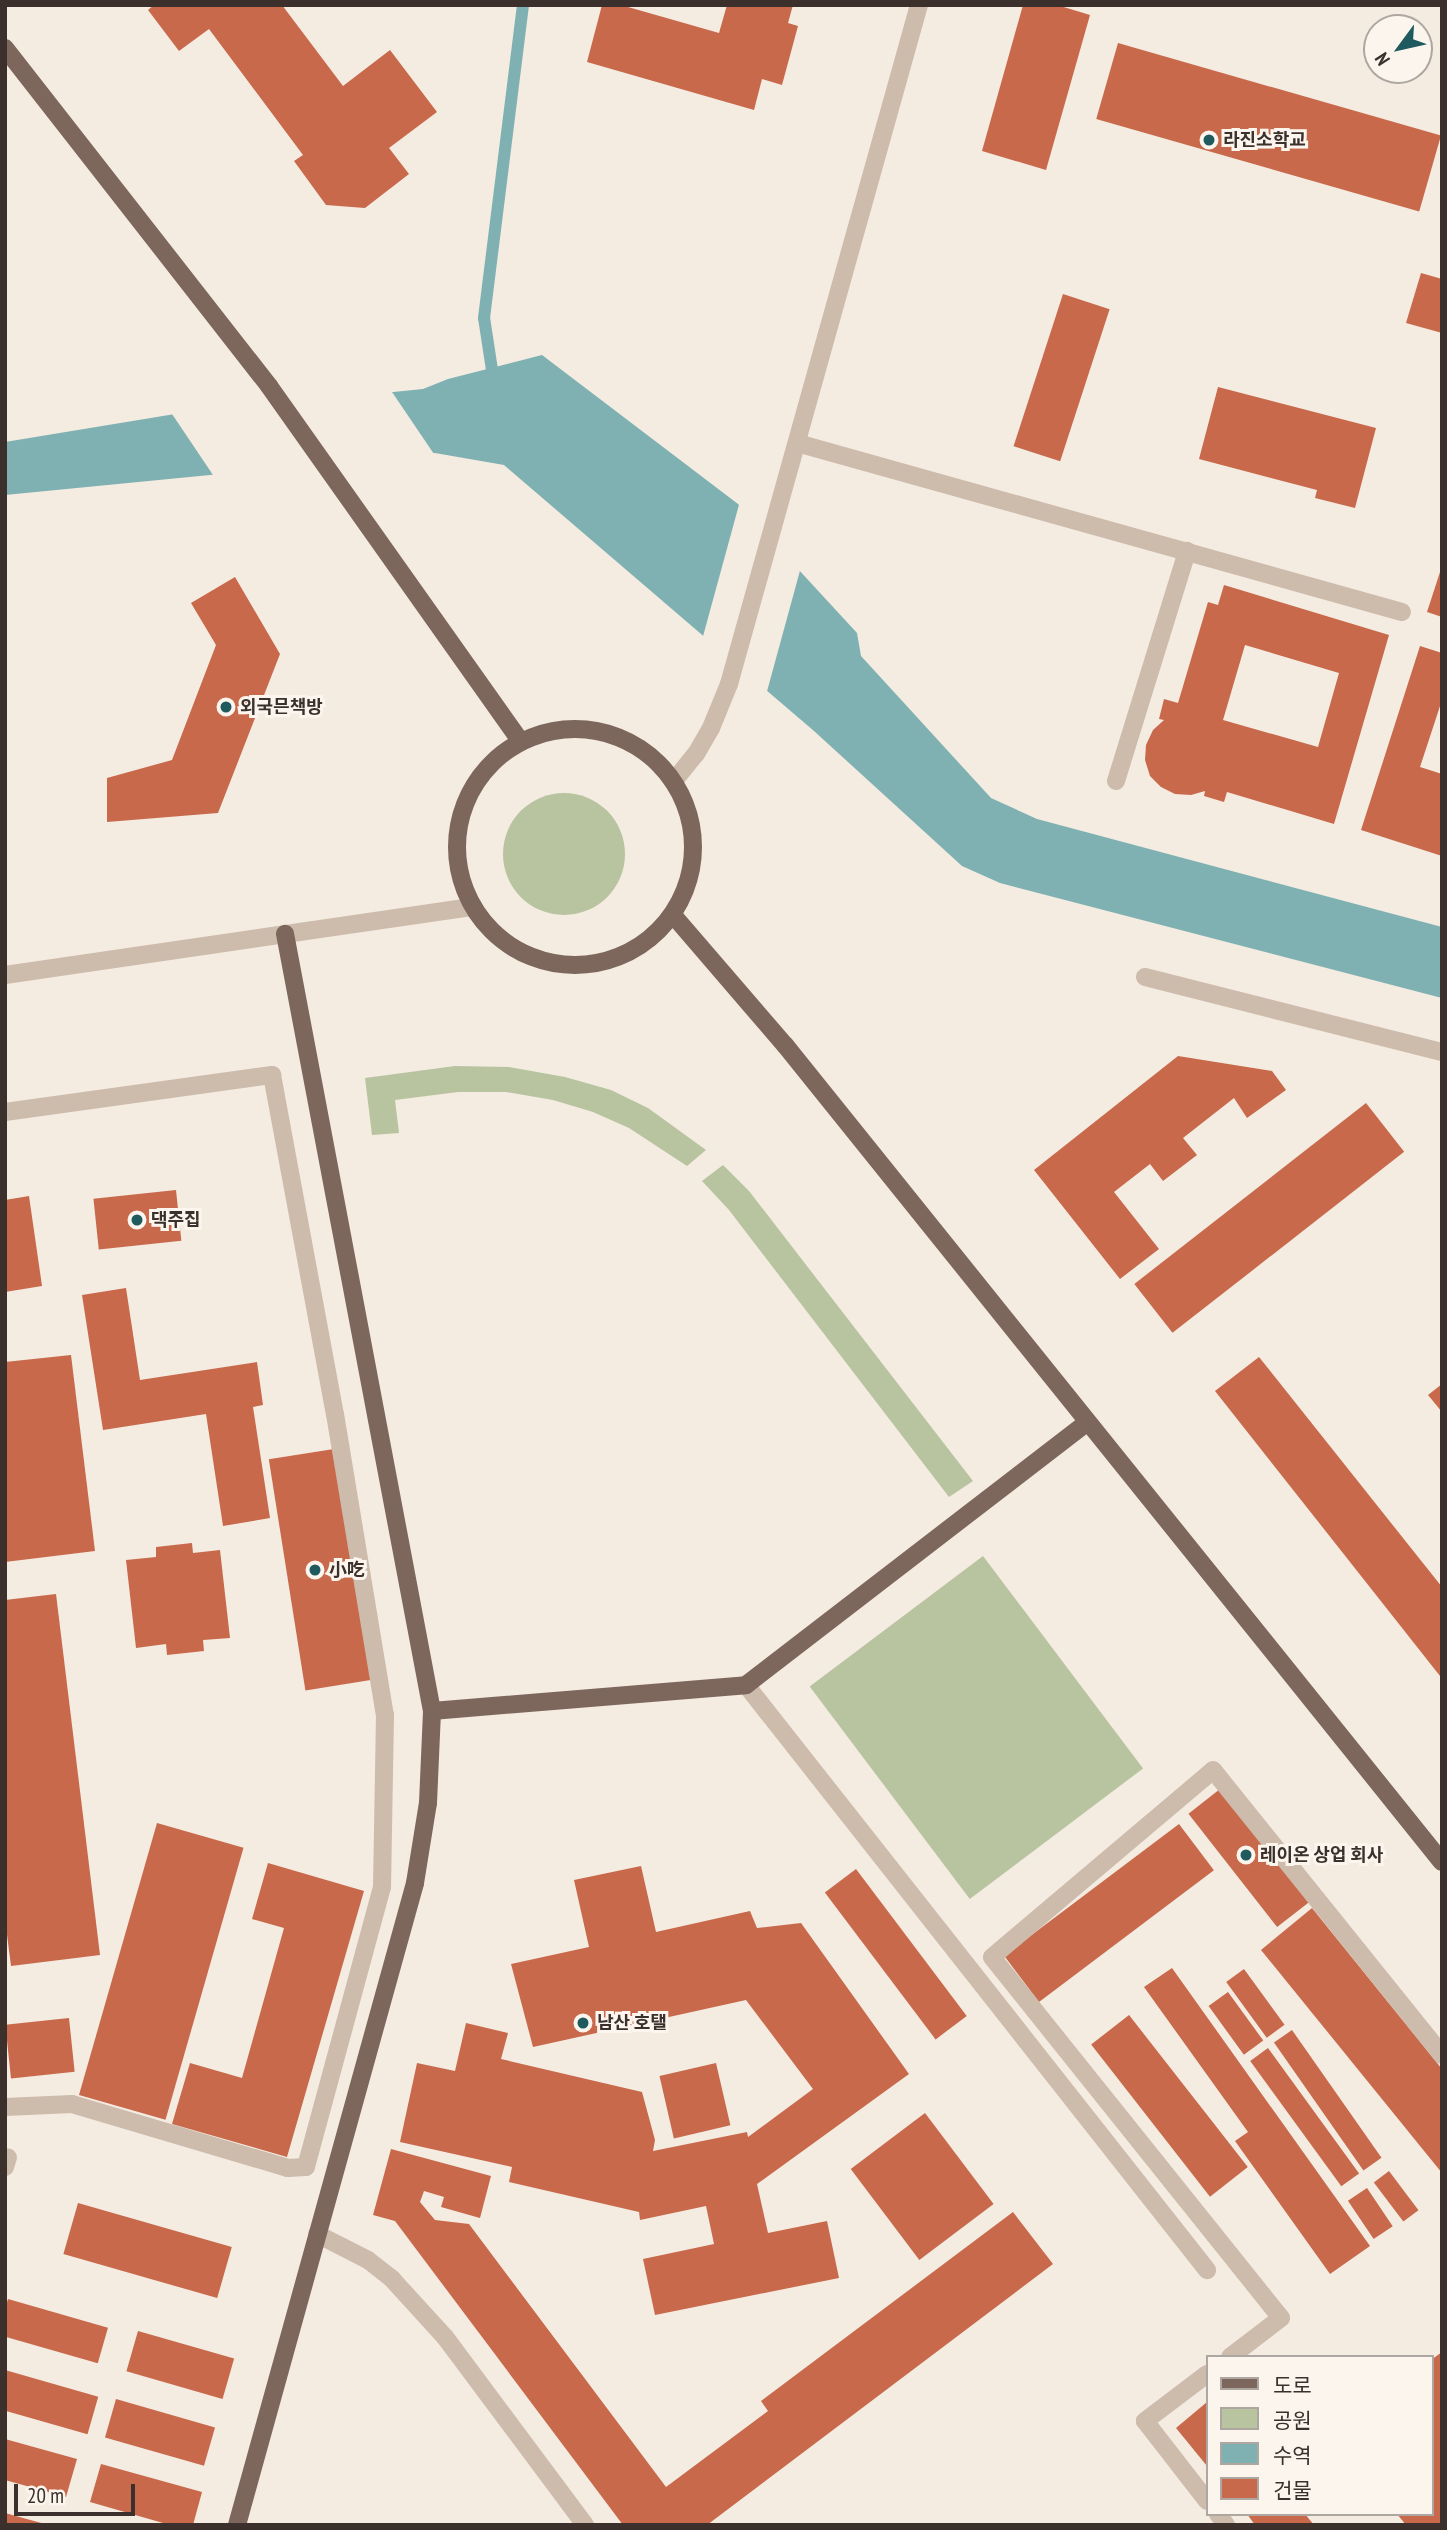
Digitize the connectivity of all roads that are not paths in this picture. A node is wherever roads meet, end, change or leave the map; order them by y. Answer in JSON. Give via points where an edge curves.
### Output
{"nodes":[{"id":1,"x":919,"y":5,"type":"edge"},
{"id":2,"x":5,"y":48,"type":"edge"},
{"id":3,"x":797,"y":443,"type":"junction"},
{"id":4,"x":1187,"y":551,"type":"junction"},
{"id":5,"x":1402,"y":612,"type":"dead end"},
{"id":6,"x":520,"y":741,"type":"junction"},
{"id":7,"x":1116,"y":781,"type":"dead end"},
{"id":8,"x":673,"y":782,"type":"junction"},
{"id":9,"x":473,"y":907,"type":"junction"},
{"id":10,"x":673,"y":915,"type":"junction"},
{"id":11,"x":285,"y":934,"type":"junction"},
{"id":12,"x":5,"y":975,"type":"edge"},
{"id":13,"x":1145,"y":977,"type":"dead end"},
{"id":14,"x":1442,"y":1052,"type":"edge"},
{"id":15,"x":5,"y":1112,"type":"edge"},
{"id":16,"x":1087,"y":1422,"type":"junction"},
{"id":17,"x":746,"y":1685,"type":"junction"},
{"id":18,"x":432,"y":1711,"type":"junction"},
{"id":19,"x":1442,"y":1862,"type":"edge"},
{"id":20,"x":1442,"y":2055,"type":"edge"},
{"id":21,"x":5,"y":2106,"type":"edge"},
{"id":22,"x":317,"y":2234,"type":"junction"},
{"id":23,"x":1206,"y":2270,"type":"dead end"},
{"id":24,"x":1233,"y":2355,"type":"edge"},
{"id":25,"x":1206,"y":2375,"type":"edge"},
{"id":26,"x":1206,"y":2500,"type":"edge"},
{"id":27,"x":237,"y":2525,"type":"edge"},
{"id":28,"x":585,"y":2525,"type":"edge"}],
"edges":[{"from":1,"to":3,"type":"street"},
{"from":2,"to":6,"type":"main road","via":[[269,386]]},
{"from":3,"to":4,"type":"street"},
{"from":3,"to":8,"type":"street","via":[[729,684],[711,728]]},
{"from":4,"to":5,"type":"street"},
{"from":4,"to":7,"type":"street"},
{"from":6,"to":8,"type":"main road","via":[[557,729],[596,730],[632,742]]},
{"from":6,"to":9,"type":"main road","via":[[490,764],[468,796],[458,833],[459,871]]},
{"from":8,"to":10,"type":"main road","via":[[684,798],[693,837],[690,878]]},
{"from":9,"to":10,"type":"main road","via":[[498,937],[530,957],[568,965],[608,961],[645,944]]},
{"from":9,"to":11,"type":"street"},
{"from":10,"to":16,"type":"main road","via":[[785,1045]]},
{"from":11,"to":12,"type":"street"},
{"from":11,"to":18,"type":"main road"},
{"from":13,"to":14,"type":"street"},
{"from":15,"to":21,"type":"street","via":[[272,1075],[385,1715],[382,1886],[306,2167],[288,2168],[72,2104]]},
{"from":16,"to":17,"type":"main road"},
{"from":16,"to":19,"type":"main road"},
{"from":17,"to":18,"type":"main road"},
{"from":17,"to":23,"type":"street"},
{"from":18,"to":22,"type":"main road","via":[[428,1803],[415,1883]]},
{"from":20,"to":24,"type":"street","via":[[1213,1770],[992,1957],[1281,2318]]},
{"from":22,"to":27,"type":"main road"},
{"from":22,"to":28,"type":"street","via":[[368,2260],[392,2279],[445,2337]]},
{"from":25,"to":26,"type":"street","via":[[1145,2421]]}]}
